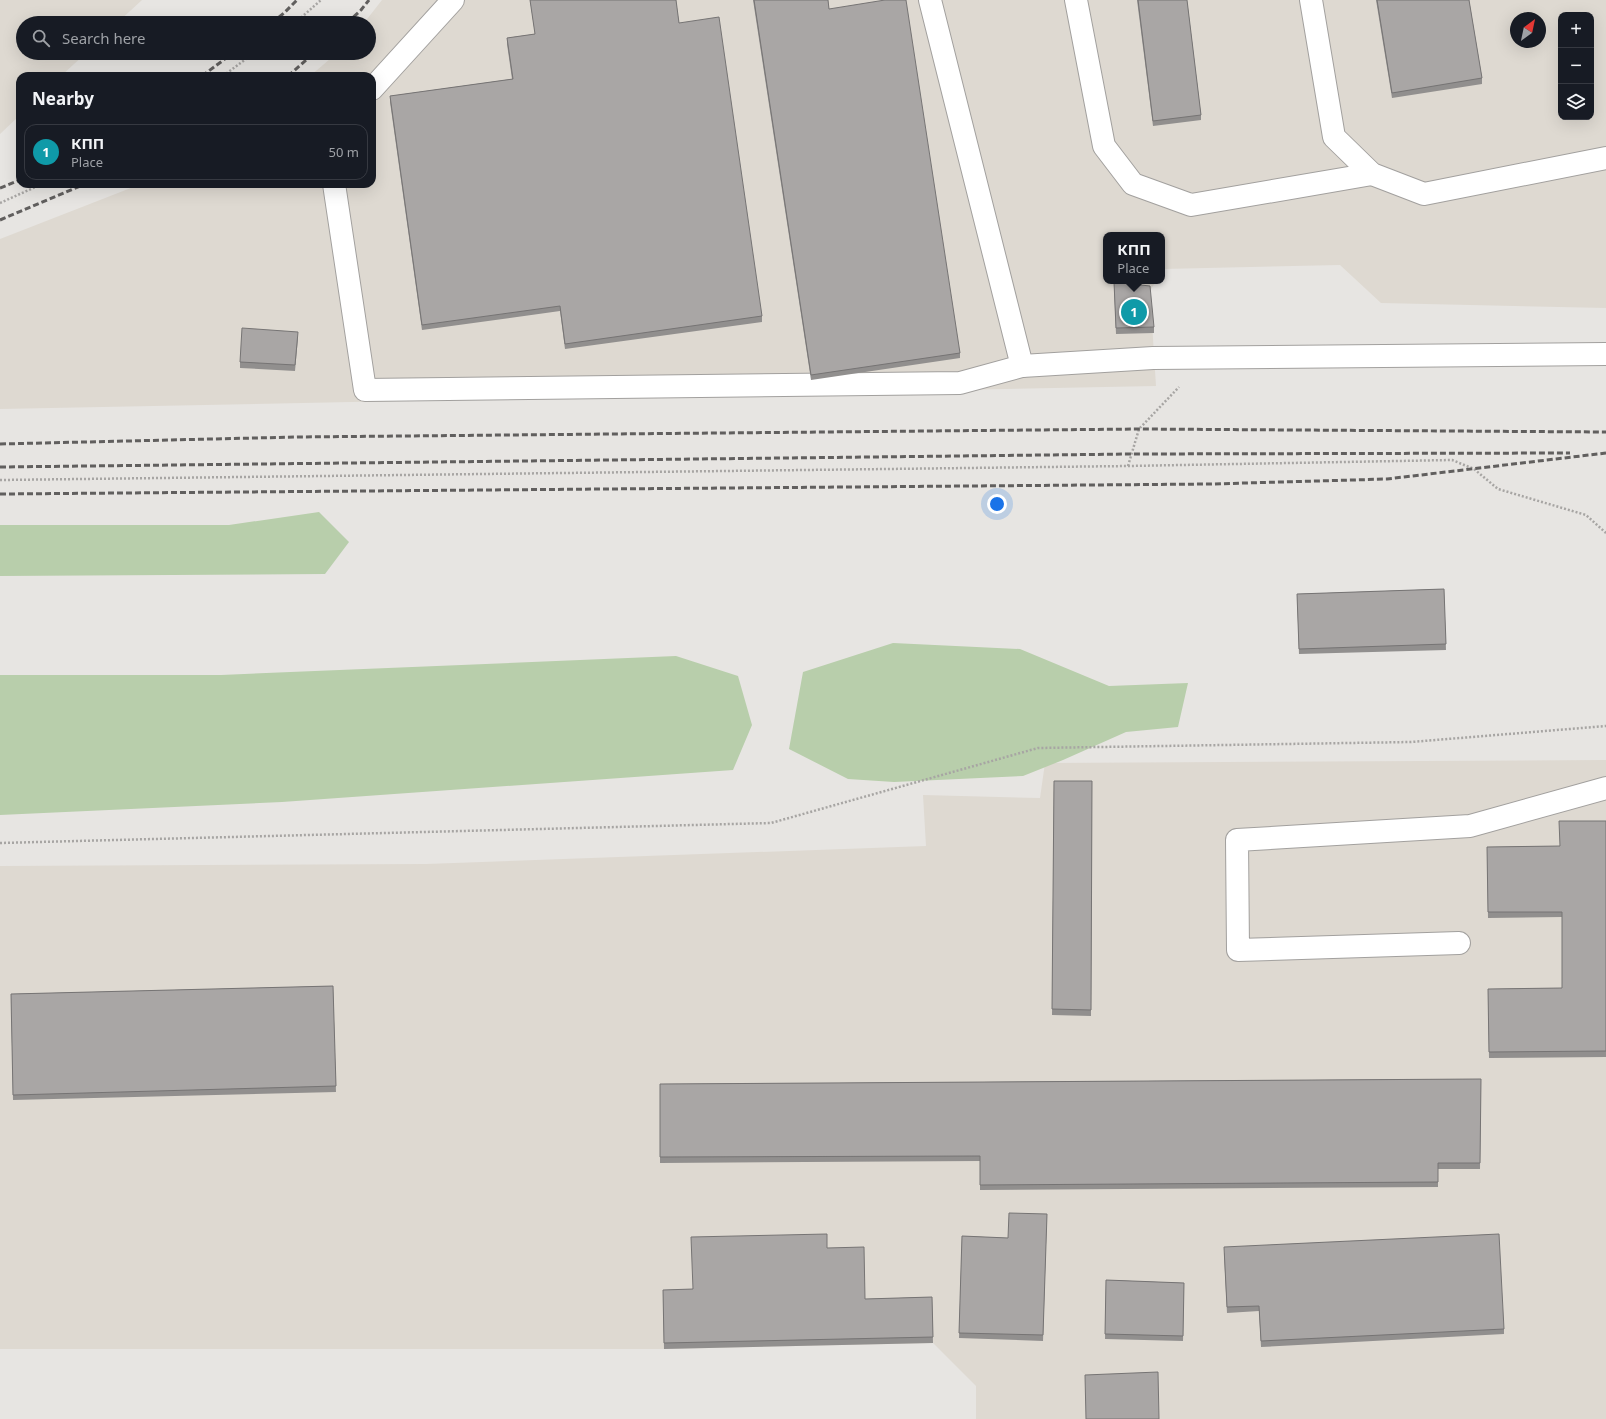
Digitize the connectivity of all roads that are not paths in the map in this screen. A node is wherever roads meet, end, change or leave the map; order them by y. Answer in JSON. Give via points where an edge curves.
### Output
{"nodes":[{"id":1,"x":453,"y":0,"type":"edge"},
{"id":2,"x":930,"y":0,"type":"edge"},
{"id":3,"x":1076,"y":0,"type":"edge"},
{"id":4,"x":1311,"y":0,"type":"edge"},
{"id":5,"x":376,"y":85,"type":"edge"},
{"id":6,"x":1606,"y":158,"type":"edge"},
{"id":7,"x":1372,"y":174,"type":"junction"},
{"id":8,"x":335,"y":188,"type":"edge"},
{"id":9,"x":1606,"y":354,"type":"edge"},
{"id":10,"x":1022,"y":366,"type":"junction"},
{"id":11,"x":1606,"y":788,"type":"edge"},
{"id":12,"x":1459,"y":942,"type":"dead end"}],
"edges":[{"from":1,"to":5,"type":"lane"},
{"from":2,"to":10,"type":"lane"},
{"from":3,"to":7,"type":"lane","via":[[1104,146],[1134,184],[1191,205]]},
{"from":4,"to":7,"type":"lane","via":[[1334,137]]},
{"from":6,"to":7,"type":"lane","via":[[1424,194]]},
{"from":8,"to":10,"type":"lane","via":[[364,390],[960,383]]},
{"from":9,"to":10,"type":"lane","via":[[1153,358]]},
{"from":11,"to":12,"type":"lane","via":[[1470,826],[1237,840],[1238,950]]}]}
